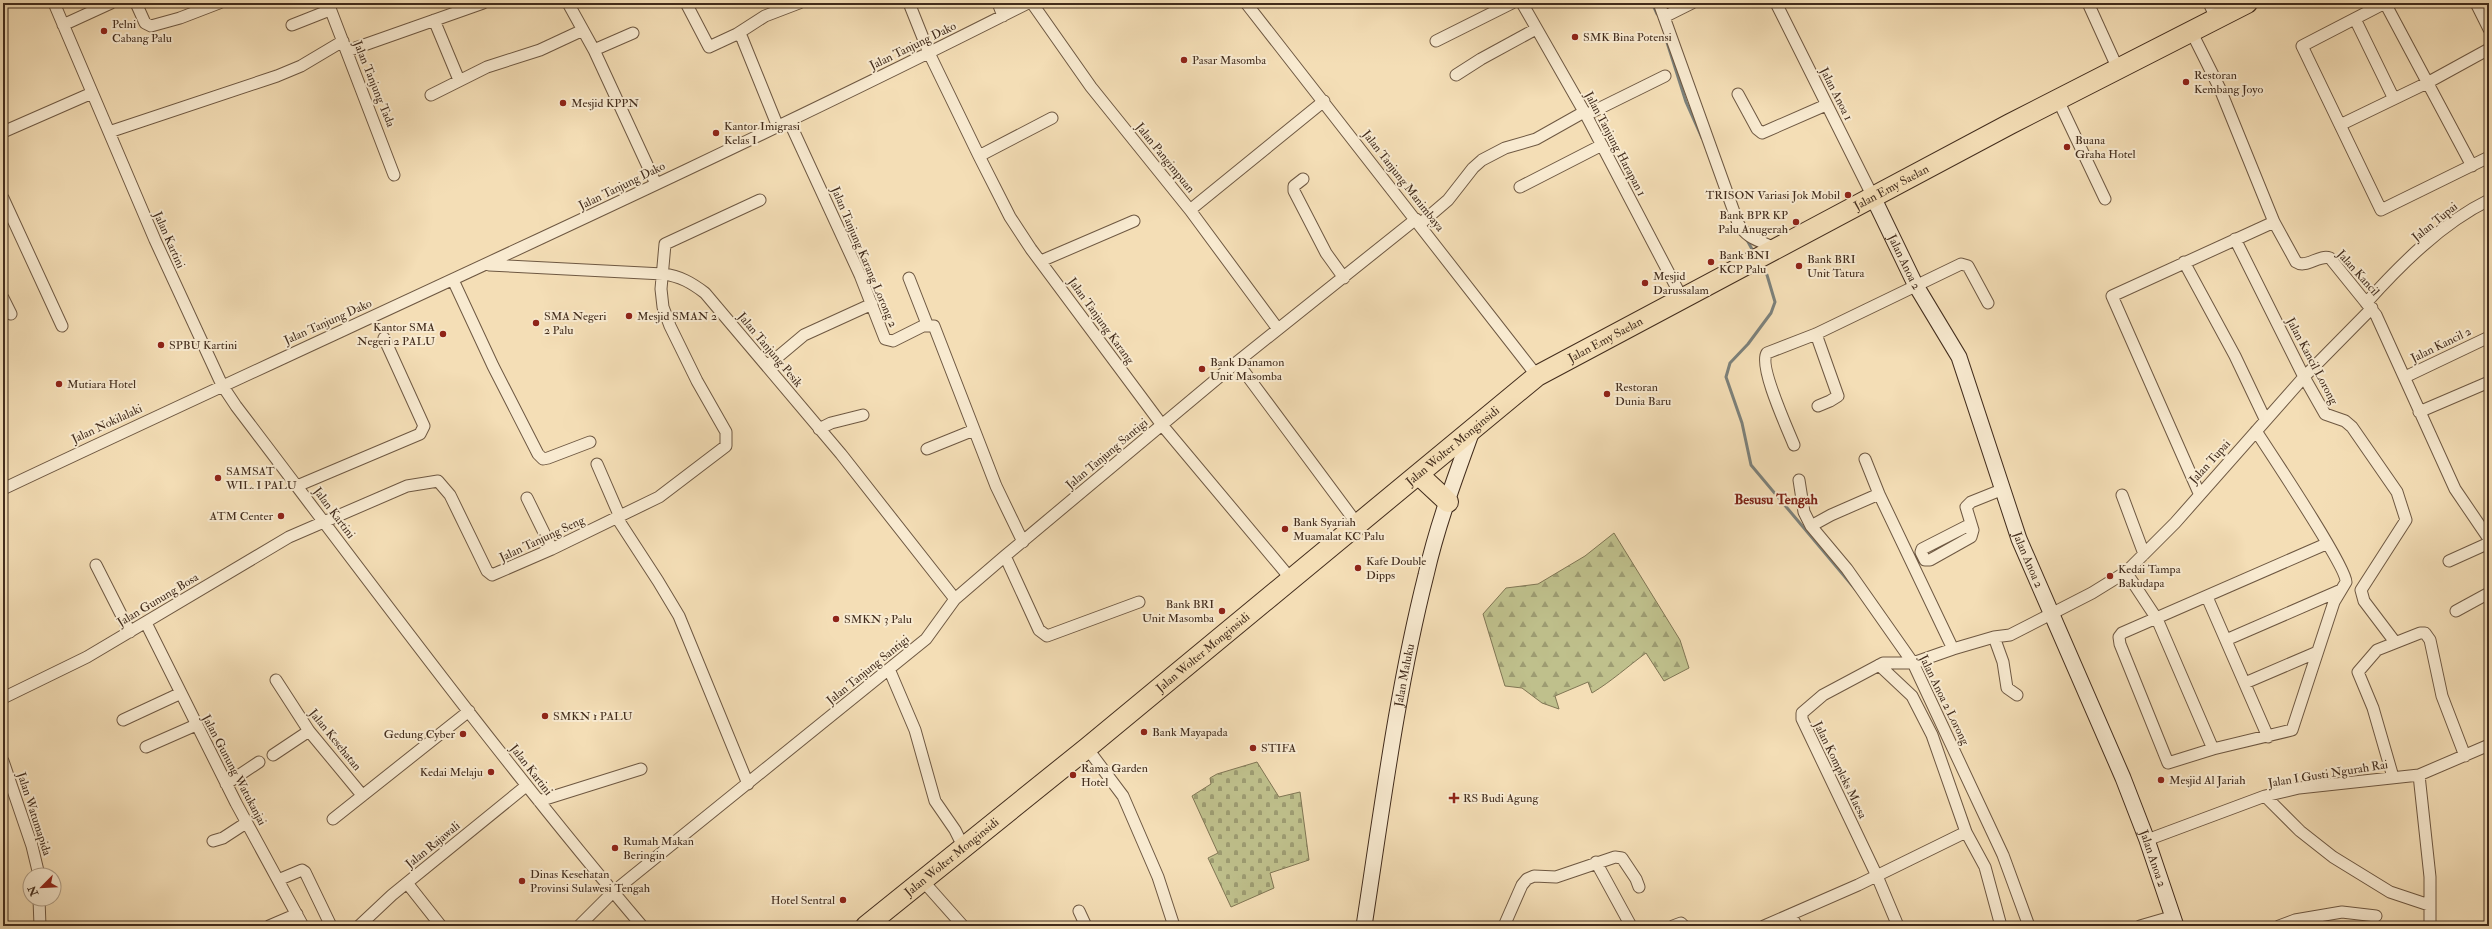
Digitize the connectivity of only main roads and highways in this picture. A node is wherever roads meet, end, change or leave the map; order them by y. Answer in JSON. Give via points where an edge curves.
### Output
{"nodes":[{"id":1,"x":2246,"y":3,"type":"edge"},
{"id":2,"x":2212,"y":11,"type":"edge"},
{"id":3,"x":1537,"y":376,"type":"joint"},
{"id":4,"x":1419,"y":476,"type":"junction"},
{"id":5,"x":1448,"y":502,"type":"road end"},
{"id":6,"x":866,"y":926,"type":"edge"}],
"edges":[{"from":1,"to":2,"type":"highway","name":"Jalan Emy Saelan"},
{"from":2,"to":3,"type":"highway","name":"Jalan Emy Saelan","via":[[2190,32]]},
{"from":3,"to":4,"type":"highway","name":"Jalan Wolter Monginsidi"},
{"from":4,"to":5,"type":"highway"},
{"from":4,"to":6,"type":"highway","name":"Jalan Wolter Monginsidi"}]}
